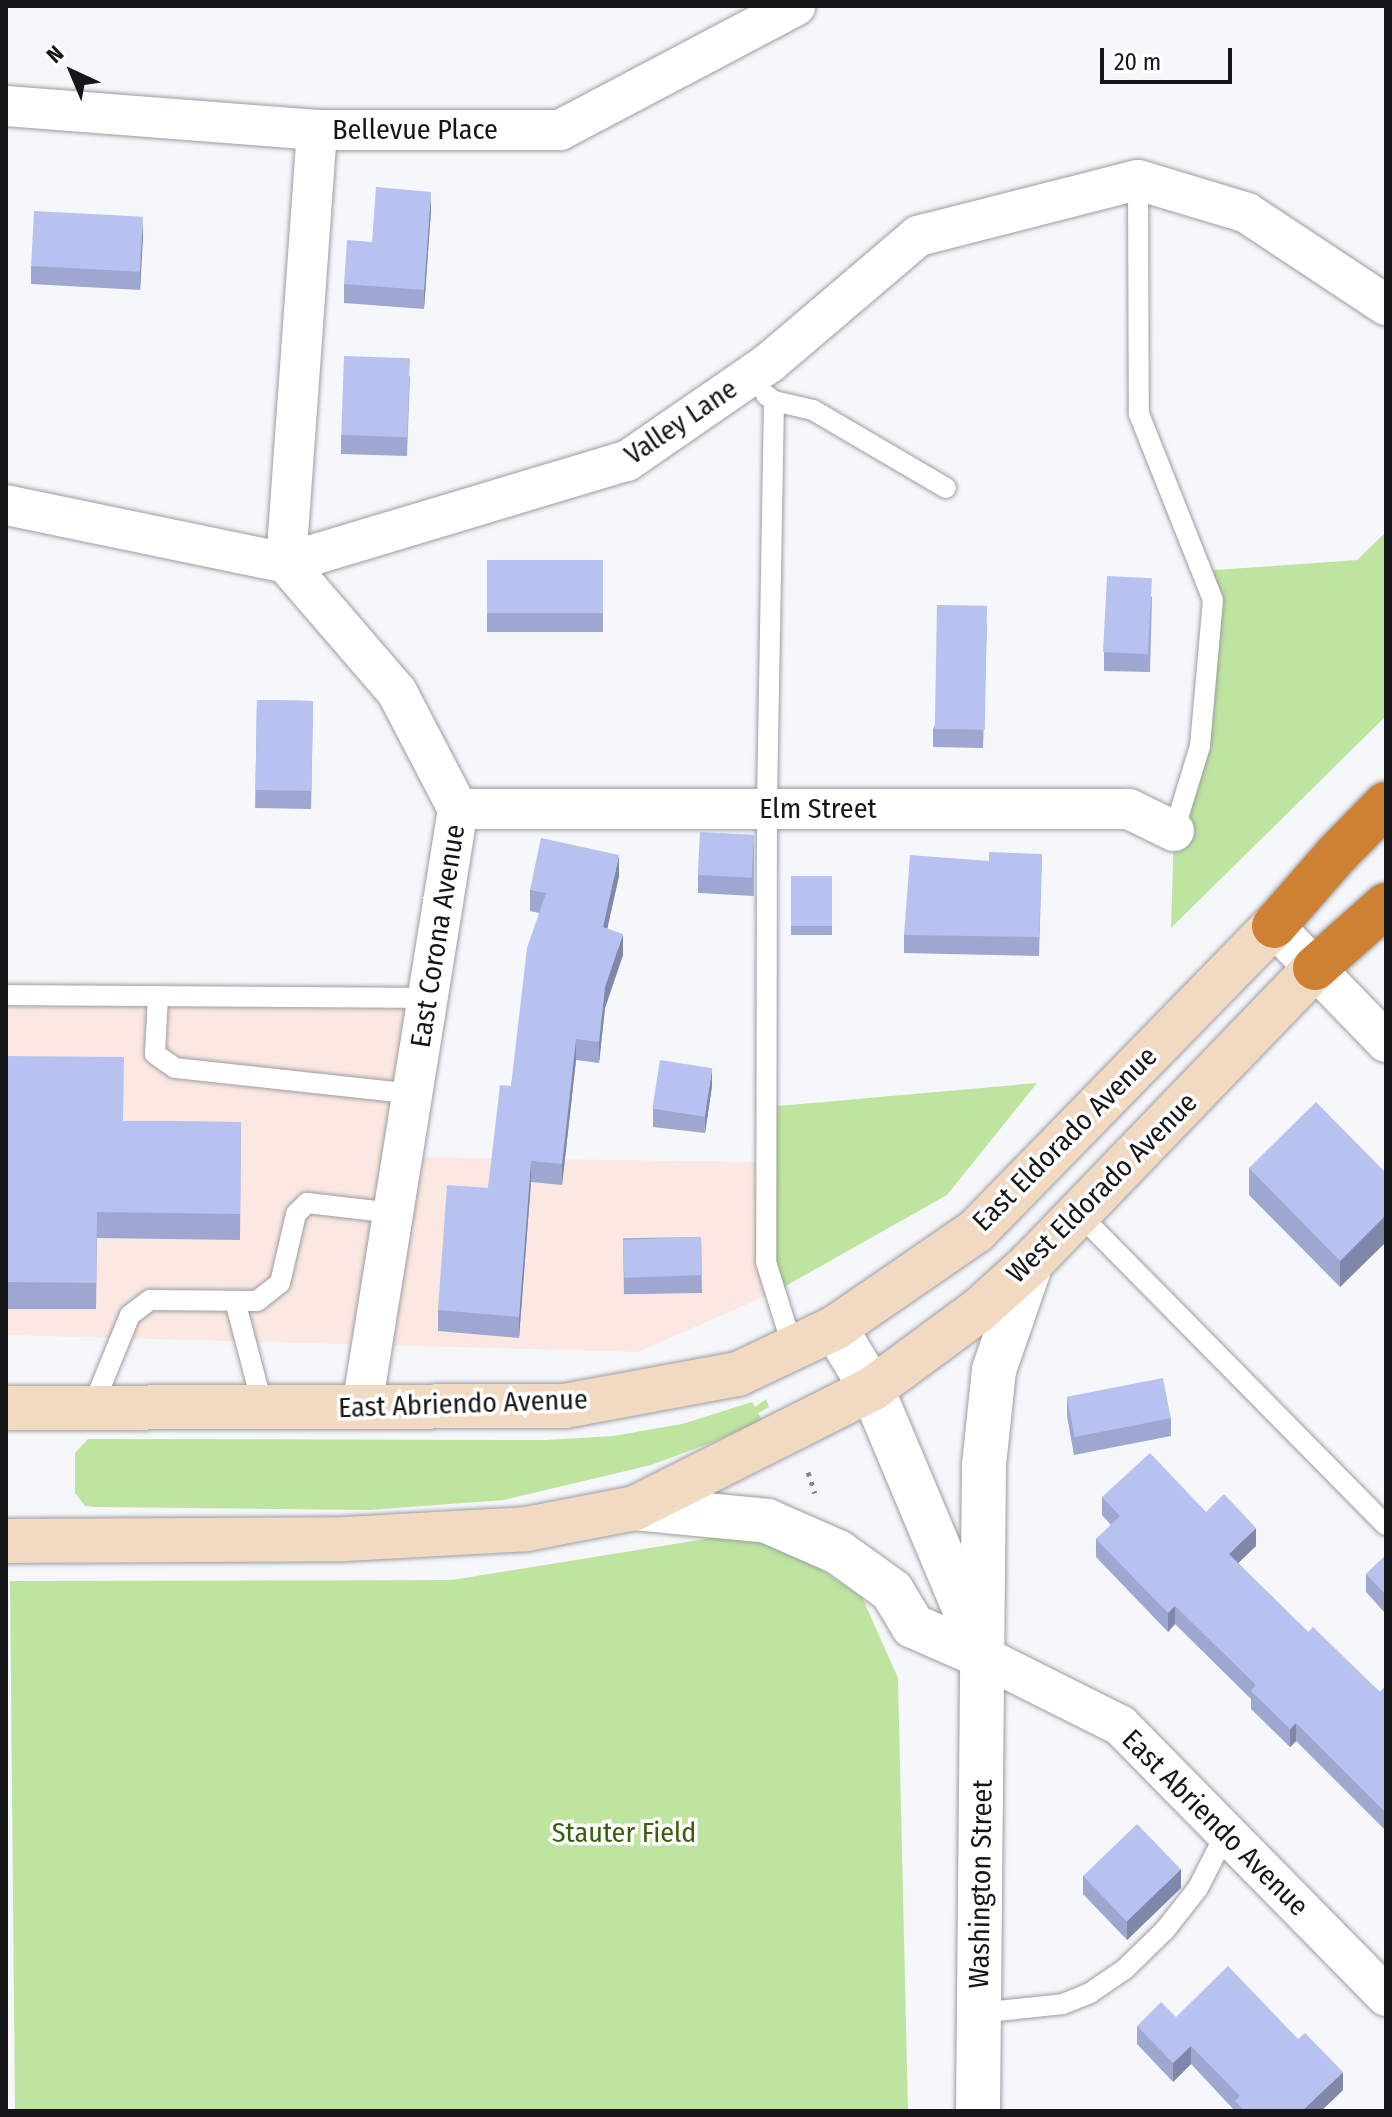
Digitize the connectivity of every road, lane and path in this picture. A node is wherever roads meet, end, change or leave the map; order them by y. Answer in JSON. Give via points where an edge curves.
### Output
{"nodes":[{"id":1,"x":795,"y":6,"type":"edge"},
{"id":2,"x":6,"y":106,"type":"edge"},
{"id":3,"x":317,"y":130,"type":"junction"},
{"id":4,"x":1138,"y":180,"type":"junction"},
{"id":5,"x":1386,"y":305,"type":"edge"},
{"id":6,"x":758,"y":391,"type":"junction"},
{"id":7,"x":946,"y":488,"type":"dead end"},
{"id":8,"x":6,"y":505,"type":"edge"},
{"id":9,"x":286,"y":563,"type":"junction"},
{"id":10,"x":1386,"y":804,"type":"edge"},
{"id":11,"x":458,"y":809,"type":"junction"},
{"id":12,"x":767,"y":809,"type":"junction"},
{"id":13,"x":1386,"y":815,"type":"edge"},
{"id":14,"x":1174,"y":831,"type":"joint"},
{"id":15,"x":1337,"y":854,"type":"junction"},
{"id":16,"x":1386,"y":905,"type":"edge"},
{"id":17,"x":1274,"y":926,"type":"junction"},
{"id":18,"x":1315,"y":968,"type":"junction"},
{"id":19,"x":6,"y":995,"type":"edge"},
{"id":20,"x":158,"y":996,"type":"junction"},
{"id":21,"x":428,"y":998,"type":"junction"},
{"id":22,"x":1386,"y":1042,"type":"edge"},
{"id":23,"x":413,"y":1094,"type":"junction"},
{"id":24,"x":393,"y":1213,"type":"junction"},
{"id":25,"x":1079,"y":1214,"type":"junction"},
{"id":26,"x":1031,"y":1263,"type":"junction"},
{"id":27,"x":235,"y":1301,"type":"junction"},
{"id":28,"x":835,"y":1328,"type":"junction"},
{"id":29,"x":793,"y":1348,"type":"junction"},
{"id":30,"x":872,"y":1389,"type":"junction"},
{"id":31,"x":362,"y":1407,"type":"junction"},
{"id":32,"x":6,"y":1408,"type":"edge"},
{"id":33,"x":92,"y":1408,"type":"junction"},
{"id":34,"x":263,"y":1408,"type":"junction"},
{"id":35,"x":808,"y":1470,"type":"dead end"},
{"id":36,"x":817,"y":1499,"type":"dead end"},
{"id":37,"x":635,"y":1508,"type":"junction"},
{"id":38,"x":1386,"y":1525,"type":"edge"},
{"id":39,"x":6,"y":1541,"type":"edge"},
{"id":40,"x":984,"y":1657,"type":"junction"},
{"id":41,"x":1226,"y":1833,"type":"junction"},
{"id":42,"x":1386,"y":1996,"type":"edge"},
{"id":43,"x":979,"y":2013,"type":"junction"},
{"id":44,"x":978,"y":2111,"type":"edge"}],
"edges":[{"from":1,"to":3,"type":"street","name":"Bellevue Place","via":[[560,130]]},
{"from":2,"to":3,"type":"street","name":"Bellevue Place"},
{"from":3,"to":9,"type":"street"},
{"from":4,"to":5,"type":"street","via":[[1247,213]]},
{"from":4,"to":6,"type":"street","name":"Valley Lane","via":[[918,236]]},
{"from":4,"to":14,"type":"lane","via":[[1139,414],[1213,600],[1200,746]]},
{"from":6,"to":7,"type":"lane","via":[[813,410]]},
{"from":6,"to":9,"type":"street","name":"Valley Lane","via":[[627,461]]},
{"from":6,"to":12,"type":"lane"},
{"from":8,"to":9,"type":"street"},
{"from":9,"to":11,"type":"street","name":"East Corona Avenue","via":[[397,692]]},
{"from":10,"to":15,"type":"highway"},
{"from":11,"to":12,"type":"street","name":"Elm Street"},
{"from":11,"to":21,"type":"street","name":"East Corona Avenue"},
{"from":12,"to":14,"type":"street","name":"Elm Street","via":[[1129,809]]},
{"from":12,"to":29,"type":"lane","via":[[766,1262]]},
{"from":13,"to":15,"type":"highway"},
{"from":15,"to":17,"type":"highway"},
{"from":16,"to":18,"type":"highway"},
{"from":17,"to":18,"type":"street"},
{"from":17,"to":28,"type":"main road","name":"East Eldorado Avenue","via":[[976,1231]]},
{"from":18,"to":22,"type":"street"},
{"from":18,"to":25,"type":"main road","name":"West Eldorado Avenue"},
{"from":19,"to":20,"type":"lane"},
{"from":20,"to":21,"type":"lane"},
{"from":20,"to":23,"type":"lane","via":[[155,1054],[175,1068]]},
{"from":21,"to":23,"type":"street","name":"East Corona Avenue"},
{"from":23,"to":24,"type":"street","name":"East Corona Avenue"},
{"from":24,"to":27,"type":"lane","via":[[307,1203],[296,1214],[280,1283],[257,1301]]},
{"from":24,"to":31,"type":"street","name":"East Corona Avenue"},
{"from":25,"to":26,"type":"main road","name":"West Eldorado Avenue"},
{"from":25,"to":38,"type":"lane"},
{"from":26,"to":30,"type":"main road","name":"West Eldorado Avenue","via":[[979,1310]]},
{"from":26,"to":40,"type":"street","name":"Washington Street","via":[[994,1370],[984,1465]]},
{"from":27,"to":33,"type":"lane","via":[[150,1300],[130,1315]]},
{"from":27,"to":34,"type":"lane"},
{"from":28,"to":29,"type":"main road","name":"East Abriendo Avenue"},
{"from":28,"to":30,"type":"street"},
{"from":29,"to":31,"type":"main road","name":"East Abriendo Avenue","via":[[738,1374],[565,1406]]},
{"from":30,"to":37,"type":"main road"},
{"from":30,"to":40,"type":"street"},
{"from":31,"to":34,"type":"main road","name":"East Abriendo Avenue"},
{"from":32,"to":33,"type":"main road","name":"East Abriendo Avenue"},
{"from":33,"to":34,"type":"main road","name":"East Abriendo Avenue"},
{"from":35,"to":36,"type":"path"},
{"from":37,"to":39,"type":"main road","via":[[527,1529],[345,1539]]},
{"from":37,"to":40,"type":"street","via":[[767,1521],[838,1552],[892,1591],[913,1626]]},
{"from":40,"to":41,"type":"street","name":"East Abriendo Avenue","via":[[1120,1725]]},
{"from":40,"to":43,"type":"street","name":"Washington Street"},
{"from":41,"to":42,"type":"street","name":"East Abriendo Avenue"},
{"from":41,"to":43,"type":"lane","via":[[1198,1888],[1125,1969],[1063,2004]]},
{"from":43,"to":44,"type":"street","name":"Washington Street"}]}
